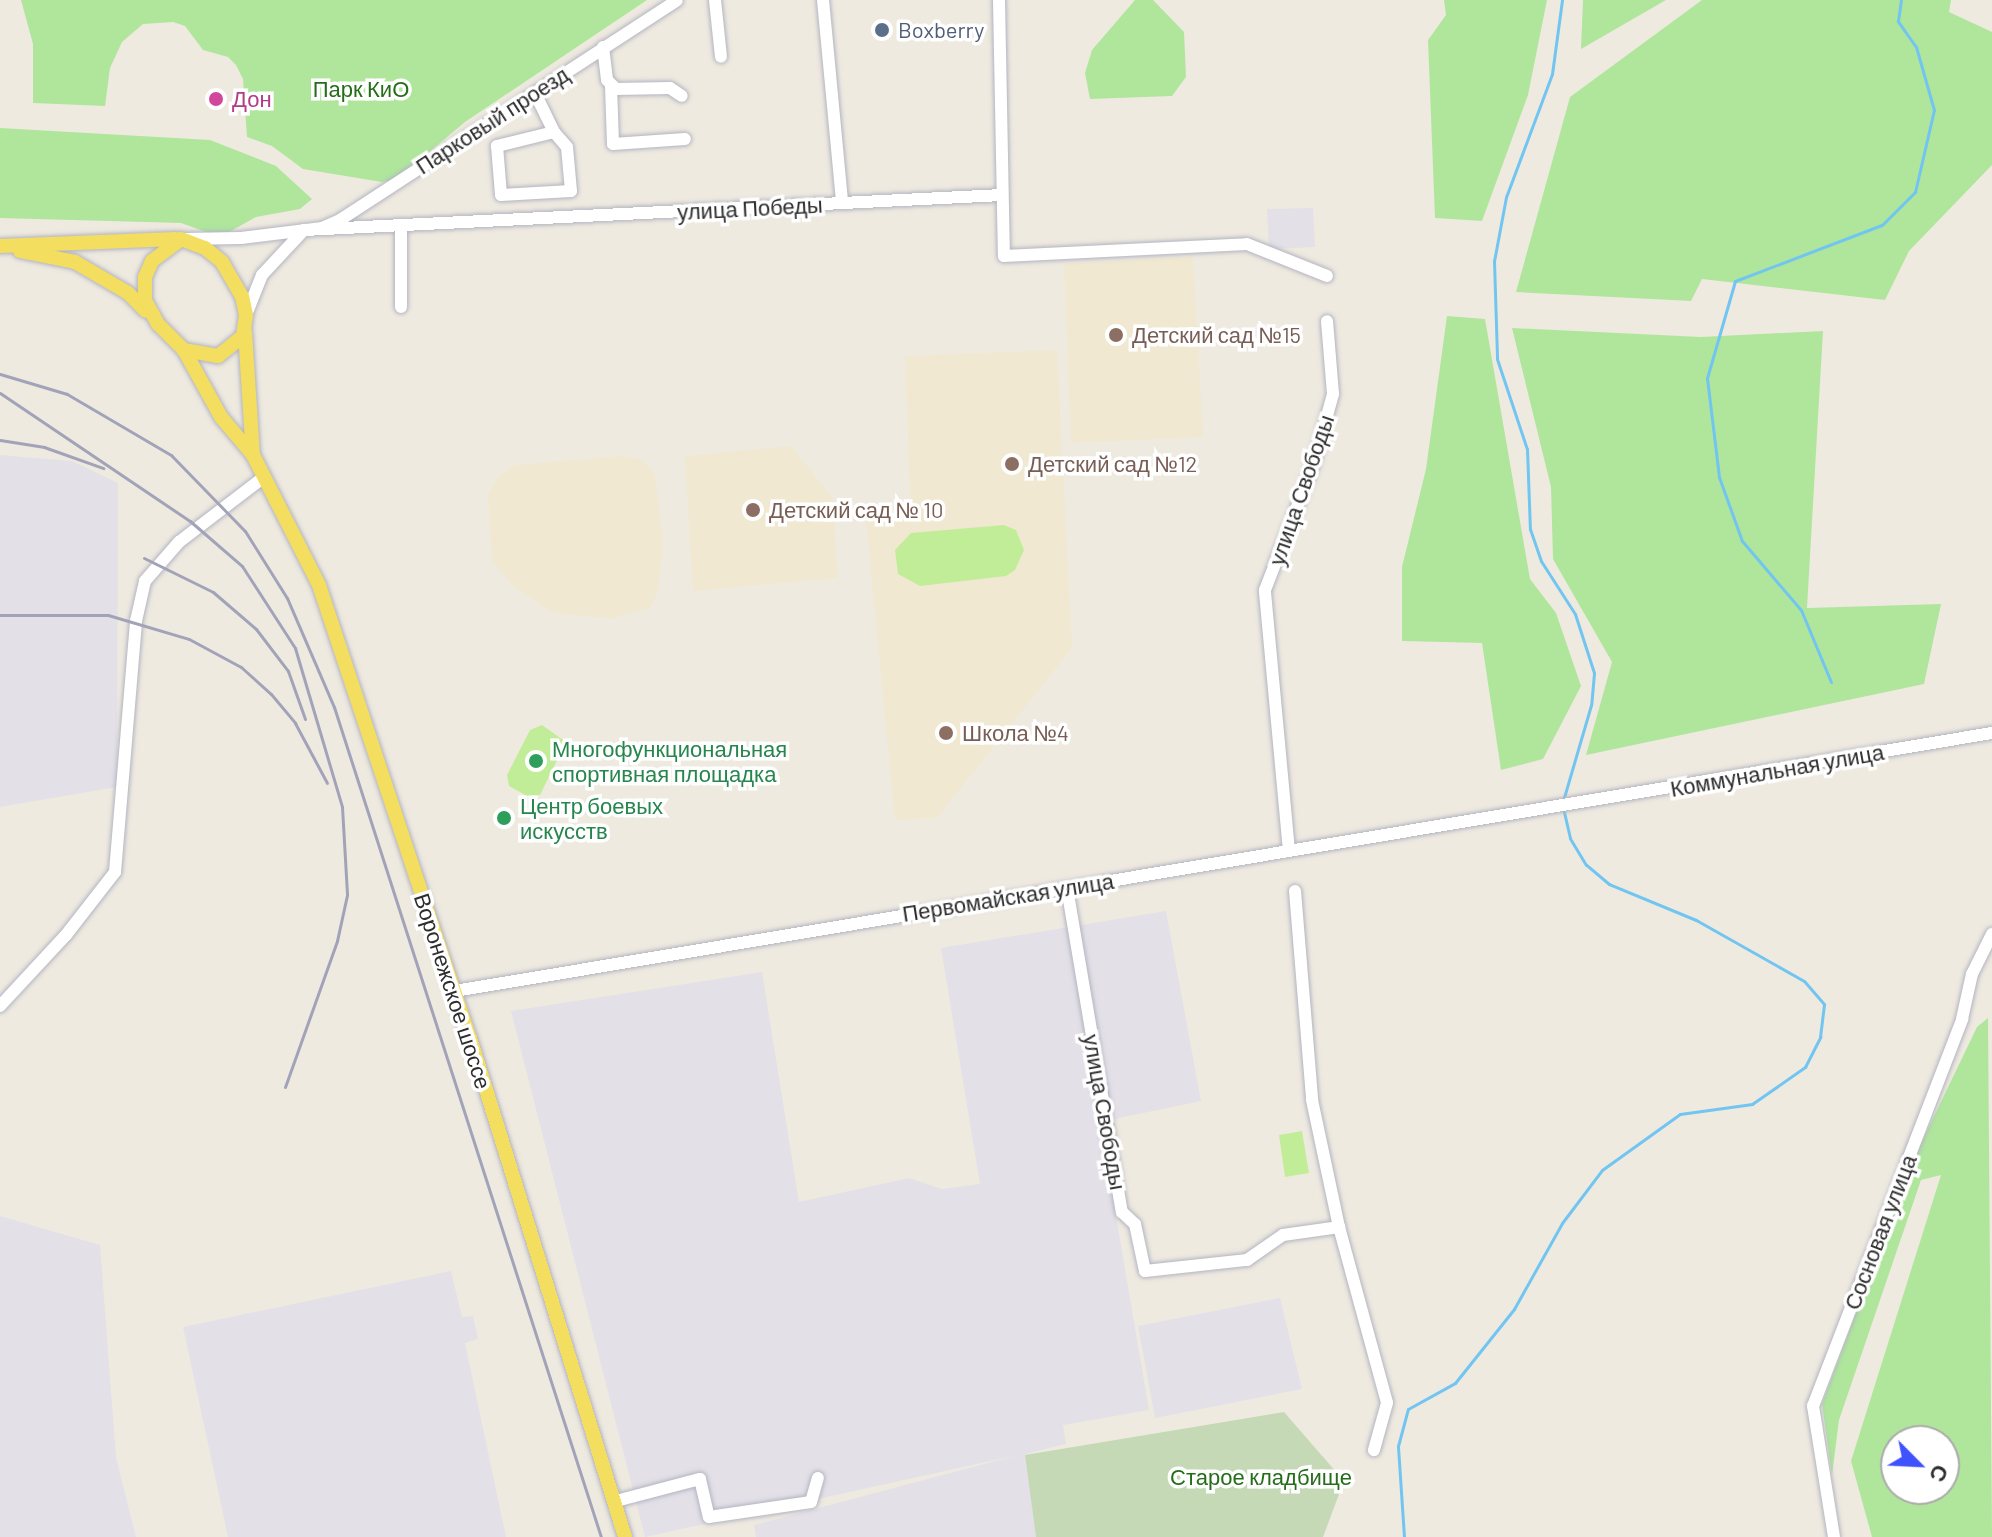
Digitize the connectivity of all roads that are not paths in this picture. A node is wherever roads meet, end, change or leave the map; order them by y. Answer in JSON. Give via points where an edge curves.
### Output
{"nodes":[{"id":1,"x":677,"y":0,"type":"edge"},
{"id":2,"x":715,"y":0,"type":"edge"},
{"id":3,"x":823,"y":0,"type":"edge"},
{"id":4,"x":999,"y":0,"type":"edge"},
{"id":5,"x":603,"y":47,"type":"junction"},
{"id":6,"x":721,"y":57,"type":"dead end"},
{"id":7,"x":611,"y":86,"type":"junction"},
{"id":8,"x":535,"y":93,"type":"junction"},
{"id":9,"x":682,"y":96,"type":"dead end"},
{"id":10,"x":554,"y":132,"type":"junction"},
{"id":11,"x":685,"y":139,"type":"dead end"},
{"id":12,"x":1002,"y":195,"type":"junction"},
{"id":13,"x":842,"y":202,"type":"junction"},
{"id":14,"x":401,"y":228,"type":"junction"},
{"id":15,"x":304,"y":230,"type":"junction"},
{"id":16,"x":181,"y":239,"type":"junction"},
{"id":17,"x":0,"y":247,"type":"edge"},
{"id":18,"x":1327,"y":276,"type":"dead end"},
{"id":19,"x":401,"y":307,"type":"dead end"},
{"id":20,"x":153,"y":317,"type":"junction"},
{"id":21,"x":1327,"y":321,"type":"dead end"},
{"id":22,"x":245,"y":324,"type":"junction"},
{"id":23,"x":184,"y":350,"type":"junction"},
{"id":24,"x":253,"y":455,"type":"junction"},
{"id":25,"x":264,"y":477,"type":"junction"},
{"id":26,"x":1992,"y":733,"type":"edge"},
{"id":27,"x":1562,"y":805,"type":"joint"},
{"id":28,"x":1289,"y":851,"type":"junction"},
{"id":29,"x":1067,"y":888,"type":"junction"},
{"id":30,"x":1295,"y":891,"type":"dead end"},
{"id":31,"x":1992,"y":934,"type":"edge"},
{"id":32,"x":455,"y":991,"type":"junction"},
{"id":33,"x":0,"y":1006,"type":"edge"},
{"id":34,"x":1339,"y":1227,"type":"junction"},
{"id":35,"x":1374,"y":1450,"type":"dead end"},
{"id":36,"x":818,"y":1478,"type":"dead end"},
{"id":37,"x":616,"y":1501,"type":"junction"},
{"id":38,"x":625,"y":1537,"type":"edge"},
{"id":39,"x":1834,"y":1537,"type":"edge"}],
"edges":[{"from":1,"to":5,"type":"street","name":"Парковый проезд"},
{"from":2,"to":6,"type":"street"},
{"from":3,"to":13,"type":"street"},
{"from":4,"to":12,"type":"street"},
{"from":5,"to":7,"type":"street"},
{"from":5,"to":8,"type":"street","name":"Парковый проезд"},
{"from":7,"to":9,"type":"street","via":[[670,88]]},
{"from":7,"to":11,"type":"street","via":[[613,144]]},
{"from":8,"to":10,"type":"street"},
{"from":8,"to":15,"type":"street","name":"Парковый проезд","via":[[340,220]]},
{"from":10,"to":10,"type":"street","via":[[497,146],[501,195],[571,191],[567,147]]},
{"from":12,"to":13,"type":"street","name":"улица Победы"},
{"from":12,"to":18,"type":"street","via":[[1004,256],[1247,244]]},
{"from":13,"to":14,"type":"street","name":"улица Победы"},
{"from":14,"to":15,"type":"street","name":"улица Победы"},
{"from":14,"to":19,"type":"street"},
{"from":15,"to":16,"type":"street","name":"Парковый проезд"},
{"from":15,"to":22,"type":"street","via":[[262,275]]},
{"from":16,"to":17,"type":"main road"},
{"from":16,"to":20,"type":"main road","via":[[157,254],[145,277],[144,295]]},
{"from":16,"to":22,"type":"main road","via":[[205,248],[230,272],[242,296]]},
{"from":17,"to":20,"type":"main road","via":[[75,262],[128,293]]},
{"from":20,"to":23,"type":"main road"},
{"from":21,"to":28,"type":"street","name":"улица Свободы","via":[[1333,394],[1314,463],[1265,590]]},
{"from":22,"to":23,"type":"main road","via":[[239,342],[218,356]]},
{"from":22,"to":24,"type":"main road","name":"Воронежское шоссе"},
{"from":23,"to":24,"type":"main road","name":"Воронежское шоссе","via":[[221,417]]},
{"from":24,"to":25,"type":"main road","name":"Воронежское шоссе"},
{"from":25,"to":32,"type":"main road","name":"Воронежское шоссе","via":[[319,585]]},
{"from":25,"to":33,"type":"street","via":[[170,549],[145,581],[136,621],[115,872]]},
{"from":26,"to":27,"type":"street","name":"Коммунальная улица"},
{"from":27,"to":28,"type":"street","name":"Первомайская улица"},
{"from":28,"to":29,"type":"street","name":"Первомайская улица"},
{"from":29,"to":32,"type":"street","name":"Первомайская улица"},
{"from":29,"to":34,"type":"street","name":"улица Свободы","via":[[1122,1212],[1135,1224],[1145,1271],[1247,1260],[1283,1235]]},
{"from":30,"to":34,"type":"street","via":[[1312,1100]]},
{"from":31,"to":39,"type":"street","name":"Сосновая улица","via":[[1972,974],[1962,1019],[1813,1406]]},
{"from":32,"to":37,"type":"main road","name":"Воронежское шоссе"},
{"from":34,"to":35,"type":"street","via":[[1387,1403]]},
{"from":36,"to":37,"type":"street","via":[[811,1502],[730,1515],[709,1517],[700,1479]]},
{"from":37,"to":38,"type":"main road","name":"Воронежское шоссе"}]}
